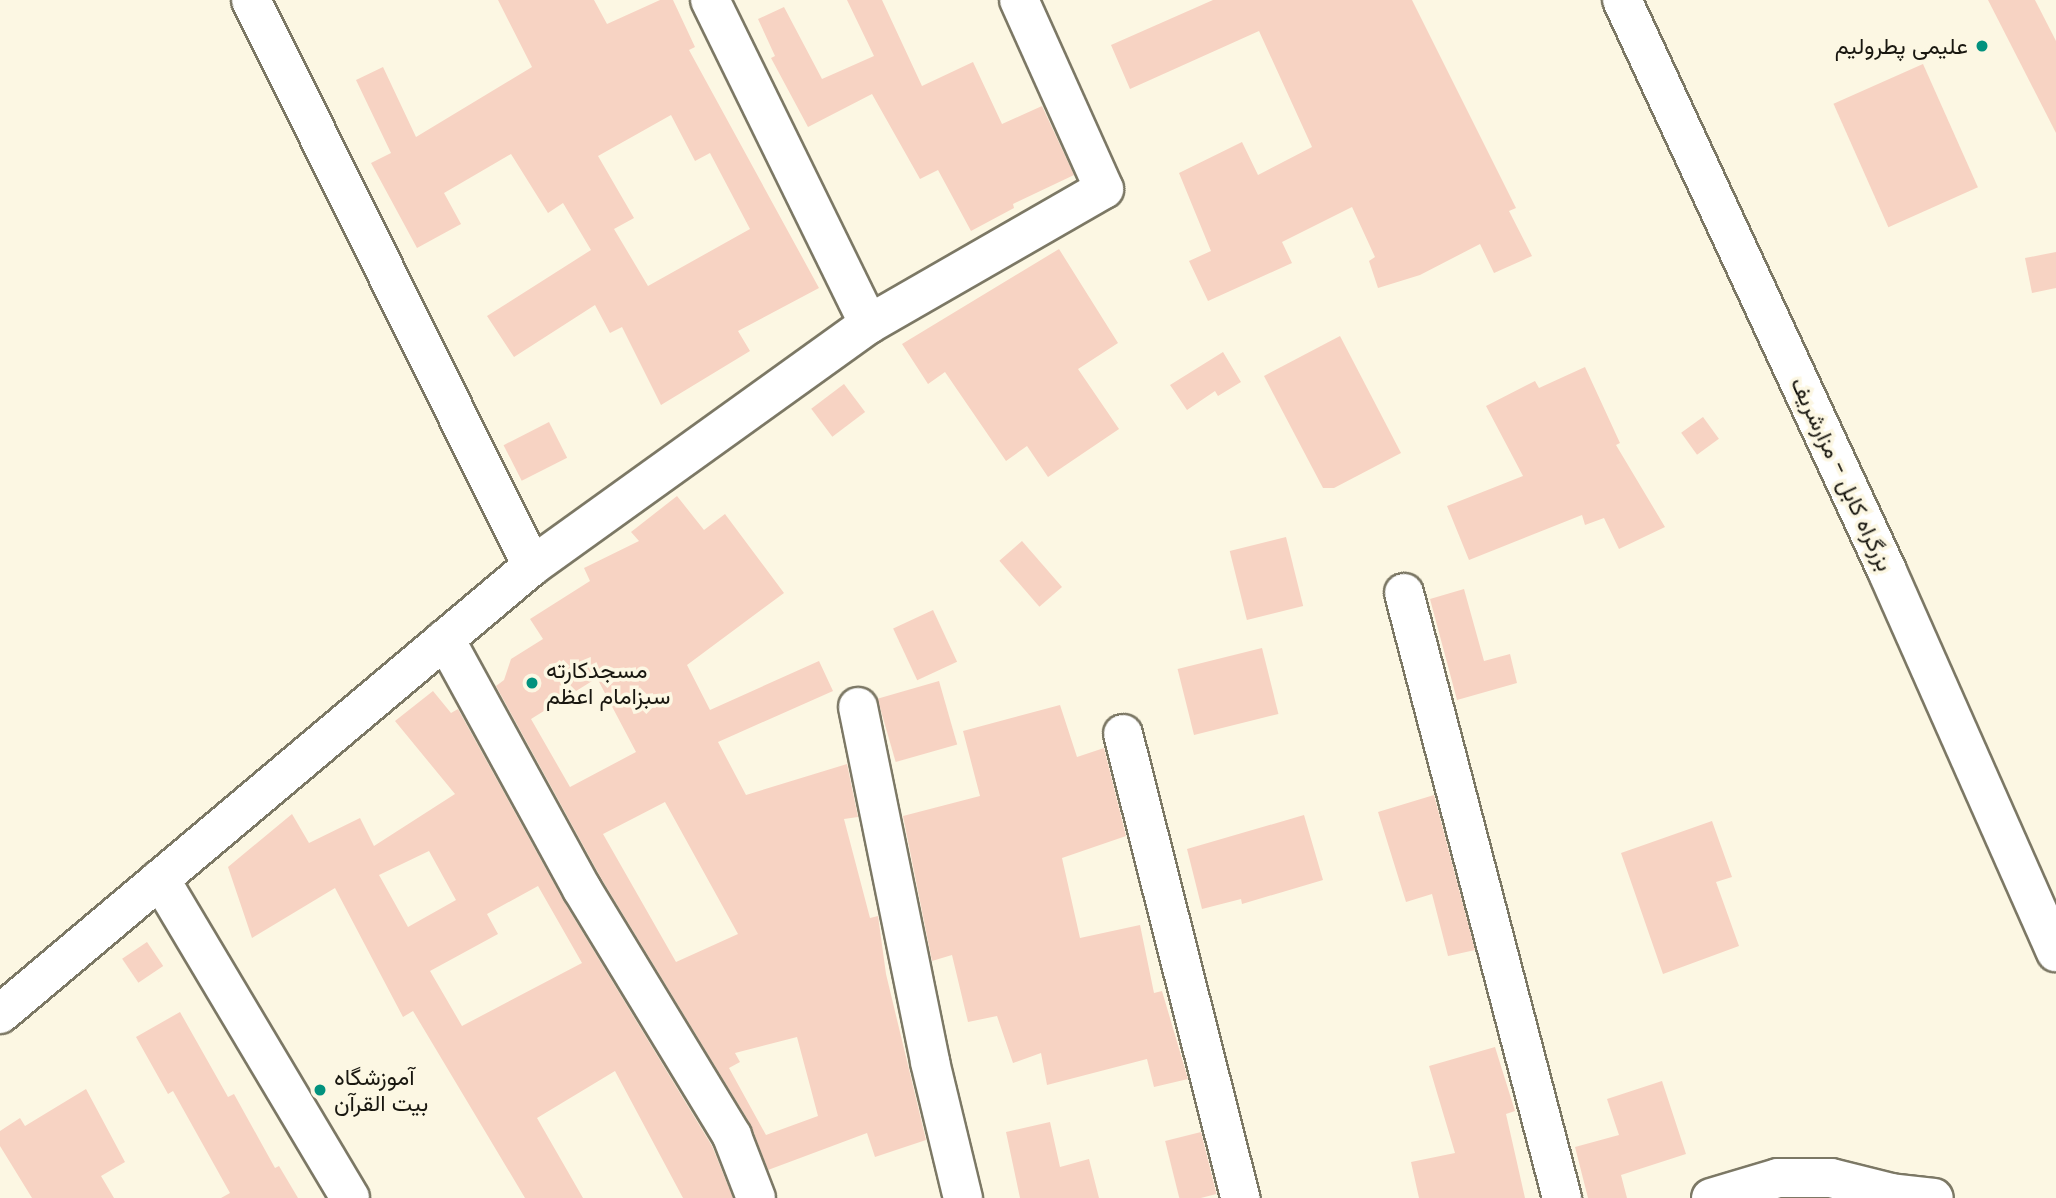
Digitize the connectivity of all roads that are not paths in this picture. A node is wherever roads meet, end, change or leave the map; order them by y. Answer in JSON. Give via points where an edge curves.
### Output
{"nodes":[{"id":1,"x":251,"y":0,"type":"edge"},
{"id":2,"x":710,"y":0,"type":"edge"},
{"id":3,"x":1019,"y":0,"type":"edge"},
{"id":4,"x":1622,"y":0,"type":"edge"},
{"id":5,"x":869,"y":324,"type":"junction"},
{"id":6,"x":531,"y":566,"type":"junction"},
{"id":7,"x":1404,"y":593,"type":"dead end"},
{"id":8,"x":445,"y":639,"type":"junction"},
{"id":9,"x":859,"y":707,"type":"dead end"},
{"id":10,"x":1123,"y":734,"type":"dead end"},
{"id":11,"x":160,"y":879,"type":"junction"},
{"id":12,"x":2056,"y":952,"type":"edge"},
{"id":13,"x":0,"y":1014,"type":"edge"},
{"id":14,"x":349,"y":1198,"type":"edge"},
{"id":15,"x":756,"y":1198,"type":"edge"},
{"id":16,"x":963,"y":1198,"type":"edge"},
{"id":17,"x":1240,"y":1198,"type":"edge"},
{"id":18,"x":1562,"y":1198,"type":"edge"},
{"id":19,"x":1712,"y":1198,"type":"edge"},
{"id":20,"x":1934,"y":1198,"type":"edge"}],
"edges":[{"from":1,"to":6,"type":"main road"},
{"from":2,"to":5,"type":"main road"},
{"from":3,"to":5,"type":"main road","via":[[1104,189]]},
{"from":4,"to":12,"type":"main road","name":"بزرگراه کابل - مزارشریف","via":[[1887,571]]},
{"from":5,"to":6,"type":"main road"},
{"from":6,"to":8,"type":"main road"},
{"from":7,"to":18,"type":"main road"},
{"from":8,"to":11,"type":"main road"},
{"from":8,"to":15,"type":"main road","via":[[582,889],[732,1136]]},
{"from":9,"to":16,"type":"main road","via":[[930,1062]]},
{"from":10,"to":17,"type":"main road"},
{"from":11,"to":13,"type":"main road"},
{"from":11,"to":14,"type":"main road"},
{"from":19,"to":20,"type":"main road","via":[[1778,1178],[1818,1178]]}]}
